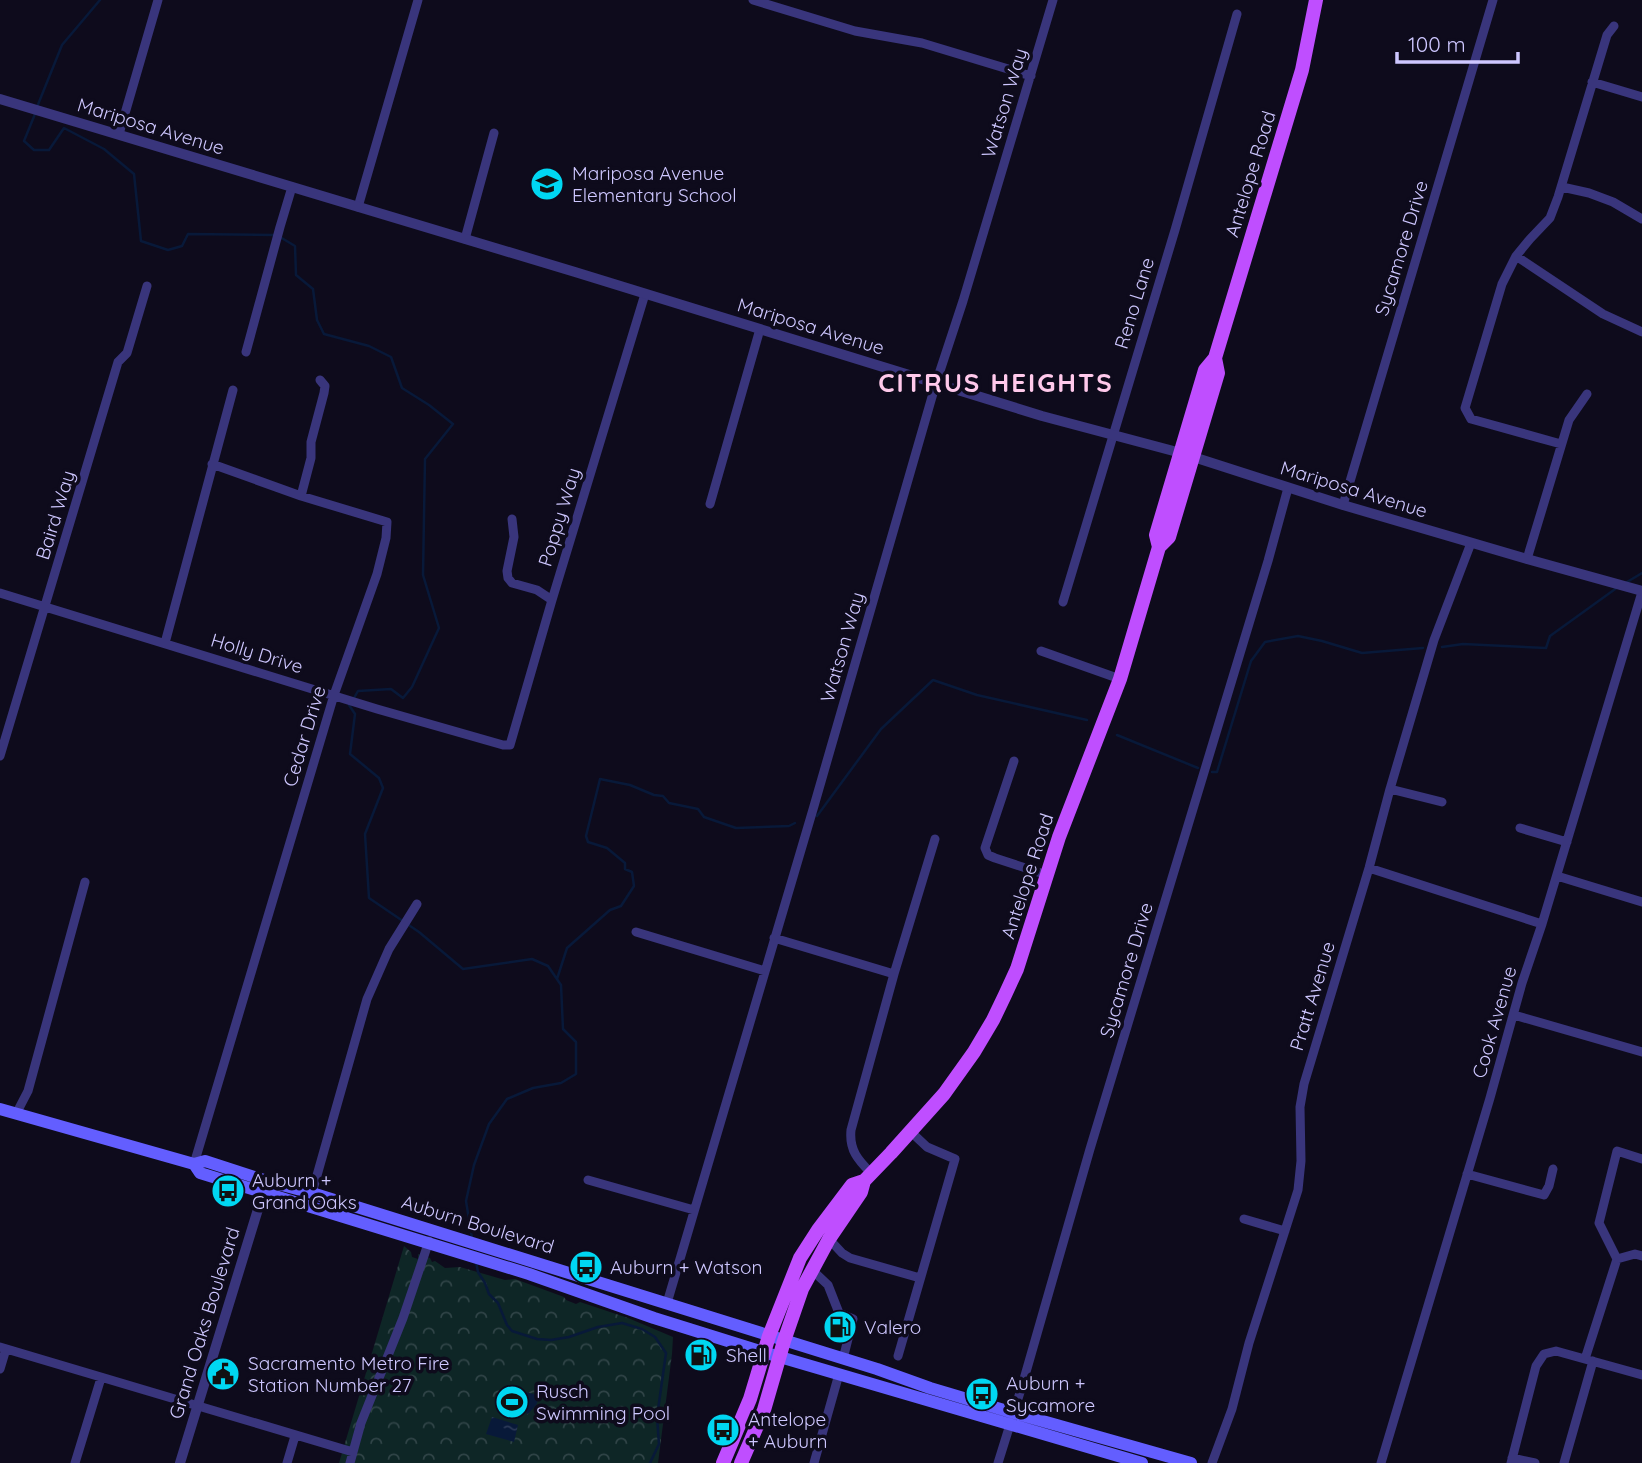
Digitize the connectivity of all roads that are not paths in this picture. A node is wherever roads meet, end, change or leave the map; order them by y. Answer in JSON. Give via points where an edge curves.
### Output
{"nodes":[{"id":1,"x":158,"y":0,"type":"edge"},
{"id":2,"x":418,"y":0,"type":"edge"},
{"id":3,"x":753,"y":0,"type":"edge"},
{"id":4,"x":1053,"y":0,"type":"edge"},
{"id":5,"x":1316,"y":0,"type":"edge"},
{"id":6,"x":1493,"y":0,"type":"edge"},
{"id":7,"x":1237,"y":14,"type":"dead end"},
{"id":8,"x":1614,"y":26,"type":"dead end"},
{"id":9,"x":1031,"y":76,"type":"junction"},
{"id":10,"x":1592,"y":82,"type":"junction"},
{"id":11,"x":1642,"y":97,"type":"edge"},
{"id":12,"x":0,"y":99,"type":"edge"},
{"id":13,"x":494,"y":133,"type":"dead end"},
{"id":14,"x":119,"y":134,"type":"junction"},
{"id":15,"x":292,"y":187,"type":"junction"},
{"id":16,"x":1562,"y":187,"type":"junction"},
{"id":17,"x":358,"y":207,"type":"junction"},
{"id":18,"x":1642,"y":219,"type":"edge"},
{"id":19,"x":465,"y":239,"type":"junction"},
{"id":20,"x":1516,"y":256,"type":"junction"},
{"id":21,"x":147,"y":286,"type":"dead end"},
{"id":22,"x":645,"y":294,"type":"junction"},
{"id":23,"x":760,"y":329,"type":"junction"},
{"id":24,"x":1642,"y":332,"type":"edge"},
{"id":25,"x":246,"y":352,"type":"dead end"},
{"id":26,"x":320,"y":380,"type":"dead end"},
{"id":27,"x":936,"y":383,"type":"junction"},
{"id":28,"x":233,"y":390,"type":"dead end"},
{"id":29,"x":1587,"y":394,"type":"dead end"},
{"id":30,"x":1113,"y":435,"type":"junction"},
{"id":31,"x":1561,"y":444,"type":"junction"},
{"id":32,"x":1187,"y":455,"type":"junction"},
{"id":33,"x":212,"y":464,"type":"junction"},
{"id":34,"x":1288,"y":488,"type":"junction"},
{"id":35,"x":300,"y":496,"type":"junction"},
{"id":36,"x":710,"y":504,"type":"dead end"},
{"id":37,"x":1343,"y":505,"type":"junction"},
{"id":38,"x":512,"y":519,"type":"dead end"},
{"id":39,"x":1471,"y":543,"type":"junction"},
{"id":40,"x":1527,"y":559,"type":"junction"},
{"id":41,"x":1639,"y":591,"type":"edge"},
{"id":42,"x":0,"y":593,"type":"edge"},
{"id":43,"x":552,"y":600,"type":"junction"},
{"id":44,"x":1063,"y":602,"type":"dead end"},
{"id":45,"x":46,"y":608,"type":"junction"},
{"id":46,"x":165,"y":643,"type":"junction"},
{"id":47,"x":1041,"y":652,"type":"dead end"},
{"id":48,"x":1120,"y":679,"type":"junction"},
{"id":49,"x":334,"y":695,"type":"junction"},
{"id":50,"x":503,"y":745,"type":"joint"},
{"id":51,"x":0,"y":756,"type":"edge"},
{"id":52,"x":1014,"y":761,"type":"dead end"},
{"id":53,"x":1390,"y":789,"type":"junction"},
{"id":54,"x":1442,"y":802,"type":"dead end"},
{"id":55,"x":1520,"y":828,"type":"dead end"},
{"id":56,"x":935,"y":839,"type":"dead end"},
{"id":57,"x":1567,"y":842,"type":"junction"},
{"id":58,"x":1369,"y":868,"type":"junction"},
{"id":59,"x":1047,"y":875,"type":"junction"},
{"id":60,"x":1557,"y":876,"type":"junction"},
{"id":61,"x":85,"y":882,"type":"dead end"},
{"id":62,"x":1642,"y":902,"type":"edge"},
{"id":63,"x":416,"y":904,"type":"dead end"},
{"id":64,"x":1542,"y":924,"type":"junction"},
{"id":65,"x":636,"y":932,"type":"dead end"},
{"id":66,"x":774,"y":938,"type":"junction"},
{"id":67,"x":765,"y":971,"type":"junction"},
{"id":68,"x":894,"y":974,"type":"junction"},
{"id":69,"x":1514,"y":1015,"type":"junction"},
{"id":70,"x":1642,"y":1052,"type":"edge"},
{"id":71,"x":0,"y":1109,"type":"edge"},
{"id":72,"x":16,"y":1114,"type":"junction"},
{"id":73,"x":911,"y":1132,"type":"junction"},
{"id":74,"x":1642,"y":1159,"type":"edge"},
{"id":75,"x":194,"y":1164,"type":"junction"},
{"id":76,"x":1553,"y":1169,"type":"dead end"},
{"id":77,"x":1467,"y":1174,"type":"junction"},
{"id":78,"x":867,"y":1177,"type":"junction"},
{"id":79,"x":589,"y":1180,"type":"dead end"},
{"id":80,"x":263,"y":1193,"type":"junction"},
{"id":81,"x":312,"y":1193,"type":"junction"},
{"id":82,"x":694,"y":1210,"type":"junction"},
{"id":83,"x":1244,"y":1219,"type":"dead end"},
{"id":84,"x":1285,"y":1231,"type":"junction"},
{"id":85,"x":431,"y":1236,"type":"junction"},
{"id":86,"x":829,"y":1239,"type":"junction"},
{"id":87,"x":1642,"y":1255,"type":"edge"},
{"id":88,"x":1617,"y":1259,"type":"junction"},
{"id":89,"x":812,"y":1270,"type":"junction"},
{"id":90,"x":920,"y":1278,"type":"junction"},
{"id":91,"x":667,"y":1303,"type":"junction"},
{"id":92,"x":769,"y":1336,"type":"junction"},
{"id":93,"x":784,"y":1341,"type":"junction"},
{"id":94,"x":3,"y":1348,"type":"edge"},
{"id":95,"x":764,"y":1352,"type":"junction"},
{"id":96,"x":898,"y":1356,"type":"dead end"},
{"id":97,"x":780,"y":1357,"type":"junction"},
{"id":98,"x":843,"y":1359,"type":"junction"},
{"id":99,"x":1589,"y":1360,"type":"junction"},
{"id":100,"x":0,"y":1369,"type":"edge"},
{"id":101,"x":839,"y":1374,"type":"junction"},
{"id":102,"x":1642,"y":1375,"type":"edge"},
{"id":103,"x":101,"y":1378,"type":"junction"},
{"id":104,"x":197,"y":1406,"type":"junction"},
{"id":105,"x":1011,"y":1419,"type":"junction"},
{"id":106,"x":295,"y":1436,"type":"junction"},
{"id":107,"x":353,"y":1452,"type":"junction"},
{"id":108,"x":1512,"y":1461,"type":"edge"},
{"id":109,"x":75,"y":1463,"type":"edge"},
{"id":110,"x":180,"y":1463,"type":"edge"},
{"id":111,"x":287,"y":1463,"type":"edge"},
{"id":112,"x":350,"y":1463,"type":"edge"},
{"id":113,"x":723,"y":1463,"type":"edge"},
{"id":114,"x":741,"y":1463,"type":"edge"},
{"id":115,"x":814,"y":1463,"type":"edge"},
{"id":116,"x":998,"y":1463,"type":"edge"},
{"id":117,"x":1142,"y":1463,"type":"edge"},
{"id":118,"x":1191,"y":1463,"type":"edge"},
{"id":119,"x":1212,"y":1463,"type":"edge"},
{"id":120,"x":1381,"y":1463,"type":"edge"},
{"id":121,"x":1535,"y":1463,"type":"edge"},
{"id":122,"x":1564,"y":1463,"type":"edge"}],
"edges":[{"from":1,"to":14,"type":"street"},
{"from":2,"to":17,"type":"street"},
{"from":3,"to":9,"type":"street"},
{"from":4,"to":9,"type":"street","name":"Watson Way"},
{"from":5,"to":32,"type":"main road","name":"Antelope Road","via":[[1301,70],[1215,358],[1218,373]]},
{"from":6,"to":37,"type":"street","name":"Sycamore Drive"},
{"from":7,"to":30,"type":"street","name":"Reno Lane"},
{"from":8,"to":10,"type":"street"},
{"from":9,"to":27,"type":"street","name":"Watson Way"},
{"from":10,"to":11,"type":"street"},
{"from":10,"to":16,"type":"street"},
{"from":12,"to":14,"type":"street","name":"Mariposa Avenue"},
{"from":13,"to":19,"type":"street"},
{"from":14,"to":15,"type":"street","name":"Mariposa Avenue"},
{"from":15,"to":17,"type":"street","name":"Mariposa Avenue"},
{"from":15,"to":25,"type":"street"},
{"from":16,"to":18,"type":"street","via":[[1613,202]]},
{"from":16,"to":20,"type":"street","via":[[1550,218]]},
{"from":17,"to":19,"type":"street","name":"Mariposa Avenue"},
{"from":19,"to":22,"type":"street","name":"Mariposa Avenue"},
{"from":20,"to":24,"type":"street","via":[[1603,314]]},
{"from":20,"to":31,"type":"street","via":[[1502,284],[1465,408],[1471,419]]},
{"from":21,"to":45,"type":"street","name":"Baird Way","via":[[127,353],[118,362]]},
{"from":22,"to":23,"type":"street","name":"Mariposa Avenue"},
{"from":22,"to":43,"type":"street","name":"Poppy Way"},
{"from":23,"to":27,"type":"street","name":"Mariposa Avenue"},
{"from":23,"to":36,"type":"street"},
{"from":26,"to":35,"type":"street","via":[[324,393]]},
{"from":27,"to":30,"type":"street","name":"Mariposa Avenue"},
{"from":27,"to":66,"type":"street","name":"Watson Way"},
{"from":28,"to":33,"type":"street"},
{"from":29,"to":31,"type":"street","via":[[1569,420]]},
{"from":30,"to":32,"type":"street","name":"Mariposa Avenue"},
{"from":30,"to":44,"type":"street","name":"Reno Lane"},
{"from":31,"to":40,"type":"street"},
{"from":32,"to":34,"type":"street","name":"Mariposa Avenue"},
{"from":32,"to":48,"type":"main road","name":"Antelope Road","via":[[1168,537],[1159,547]]},
{"from":33,"to":35,"type":"street"},
{"from":33,"to":46,"type":"street"},
{"from":34,"to":37,"type":"street","name":"Mariposa Avenue"},
{"from":34,"to":105,"type":"street","name":"Sycamore Drive"},
{"from":35,"to":49,"type":"street","name":"Cedar Drive","via":[[387,522],[377,574]]},
{"from":37,"to":39,"type":"street","name":"Mariposa Avenue"},
{"from":38,"to":43,"type":"street","via":[[508,578]]},
{"from":39,"to":40,"type":"street","name":"Mariposa Avenue"},
{"from":39,"to":53,"type":"street","name":"Pratt Avenue","via":[[1434,640]]},
{"from":40,"to":41,"type":"street","name":"Mariposa Avenue"},
{"from":41,"to":57,"type":"street","name":"Cook Avenue"},
{"from":42,"to":45,"type":"street","name":"Holly Drive"},
{"from":43,"to":50,"type":"street","name":"Poppy Way","via":[[517,726],[510,745]]},
{"from":45,"to":46,"type":"street","name":"Holly Drive"},
{"from":45,"to":51,"type":"street","name":"Baird Way"},
{"from":46,"to":49,"type":"street","name":"Holly Drive"},
{"from":47,"to":48,"type":"street"},
{"from":48,"to":59,"type":"main road","name":"Antelope Road"},
{"from":49,"to":50,"type":"street","name":"Holly Drive"},
{"from":49,"to":75,"type":"street","name":"Cedar Drive"},
{"from":52,"to":59,"type":"street","via":[[985,848],[988,855]]},
{"from":53,"to":54,"type":"street"},
{"from":53,"to":58,"type":"street","name":"Pratt Avenue"},
{"from":55,"to":57,"type":"street"},
{"from":56,"to":68,"type":"street"},
{"from":57,"to":60,"type":"street","name":"Cook Avenue"},
{"from":58,"to":64,"type":"street"},
{"from":58,"to":84,"type":"street","name":"Pratt Avenue","via":[[1304,1084],[1300,1172]]},
{"from":59,"to":73,"type":"main road","name":"Antelope Road","via":[[1017,969],[993,1020],[944,1094]]},
{"from":60,"to":62,"type":"street"},
{"from":60,"to":64,"type":"street","name":"Cook Avenue"},
{"from":61,"to":72,"type":"street","via":[[28,1091]]},
{"from":63,"to":81,"type":"street","via":[[367,999]]},
{"from":64,"to":69,"type":"street","name":"Cook Avenue"},
{"from":65,"to":67,"type":"street"},
{"from":66,"to":67,"type":"street","name":"Watson Way"},
{"from":66,"to":68,"type":"street"},
{"from":67,"to":82,"type":"street","name":"Watson Way"},
{"from":68,"to":78,"type":"street","via":[[850,1139]]},
{"from":69,"to":70,"type":"street"},
{"from":69,"to":77,"type":"street","name":"Cook Avenue"},
{"from":71,"to":72,"type":"main road","name":"Auburn Boulevard"},
{"from":72,"to":75,"type":"main road","name":"Auburn Boulevard"},
{"from":73,"to":78,"type":"main road","name":"Antelope Road"},
{"from":73,"to":90,"type":"street","via":[[927,1147],[956,1159]]},
{"from":74,"to":88,"type":"street","via":[[1617,1152],[1599,1223]]},
{"from":75,"to":80,"type":"main road","name":"Auburn Boulevard","via":[[200,1173]]},
{"from":75,"to":81,"type":"main road","name":"Auburn Boulevard","via":[[205,1161]]},
{"from":76,"to":77,"type":"street","via":[[1544,1195]]},
{"from":77,"to":120,"type":"street","name":"Cook Avenue"},
{"from":78,"to":86,"type":"main road","name":"Antelope Road"},
{"from":78,"to":92,"type":"main road","name":"Antelope Road","via":[[852,1185],[800,1258]]},
{"from":79,"to":82,"type":"street"},
{"from":80,"to":85,"type":"main road","name":"Auburn Boulevard"},
{"from":80,"to":104,"type":"street","name":"Grand Oaks Boulevard"},
{"from":81,"to":85,"type":"main road","name":"Auburn Boulevard"},
{"from":82,"to":91,"type":"street","name":"Watson Way"},
{"from":83,"to":84,"type":"street"},
{"from":84,"to":119,"type":"street","name":"Pratt Avenue"},
{"from":85,"to":91,"type":"main road","name":"Auburn Boulevard","via":[[468,1241]]},
{"from":85,"to":95,"type":"main road","name":"Auburn Boulevard","via":[[471,1256]]},
{"from":85,"to":107,"type":"street"},
{"from":86,"to":89,"type":"main road","name":"Antelope Road"},
{"from":86,"to":90,"type":"street","via":[[850,1258]]},
{"from":87,"to":88,"type":"street"},
{"from":88,"to":99,"type":"street"},
{"from":89,"to":93,"type":"main road","name":"Antelope Road"},
{"from":89,"to":98,"type":"street","via":[[828,1285],[839,1313],[853,1320]]},
{"from":90,"to":96,"type":"street"},
{"from":91,"to":92,"type":"main road","name":"Auburn Boulevard"},
{"from":92,"to":93,"type":"main road","name":"Auburn Boulevard"},
{"from":92,"to":95,"type":"main road","name":"Antelope Road"},
{"from":93,"to":97,"type":"main road","name":"Antelope Road"},
{"from":93,"to":98,"type":"main road","name":"Auburn Boulevard"},
{"from":94,"to":100,"type":"street"},
{"from":94,"to":103,"type":"street"},
{"from":95,"to":97,"type":"main road","name":"Auburn Boulevard"},
{"from":95,"to":113,"type":"main road","name":"Antelope Road"},
{"from":97,"to":101,"type":"main road","name":"Auburn Boulevard"},
{"from":97,"to":114,"type":"main road","name":"Antelope Road"},
{"from":98,"to":105,"type":"main road","name":"Auburn Boulevard"},
{"from":99,"to":102,"type":"street"},
{"from":99,"to":108,"type":"street","via":[[1556,1351],[1544,1354],[1536,1366]]},
{"from":99,"to":122,"type":"street"},
{"from":101,"to":105,"type":"main road","name":"Auburn Boulevard"},
{"from":101,"to":115,"type":"street"},
{"from":103,"to":104,"type":"street"},
{"from":103,"to":109,"type":"street"},
{"from":104,"to":106,"type":"street"},
{"from":104,"to":110,"type":"street","name":"Grand Oaks Boulevard"},
{"from":105,"to":116,"type":"street","name":"Sycamore Drive"},
{"from":105,"to":117,"type":"main road","name":"Auburn Boulevard"},
{"from":105,"to":118,"type":"main road","name":"Auburn Boulevard"},
{"from":106,"to":107,"type":"street"},
{"from":106,"to":111,"type":"street"},
{"from":107,"to":112,"type":"street"},
{"from":108,"to":121,"type":"street"}]}
